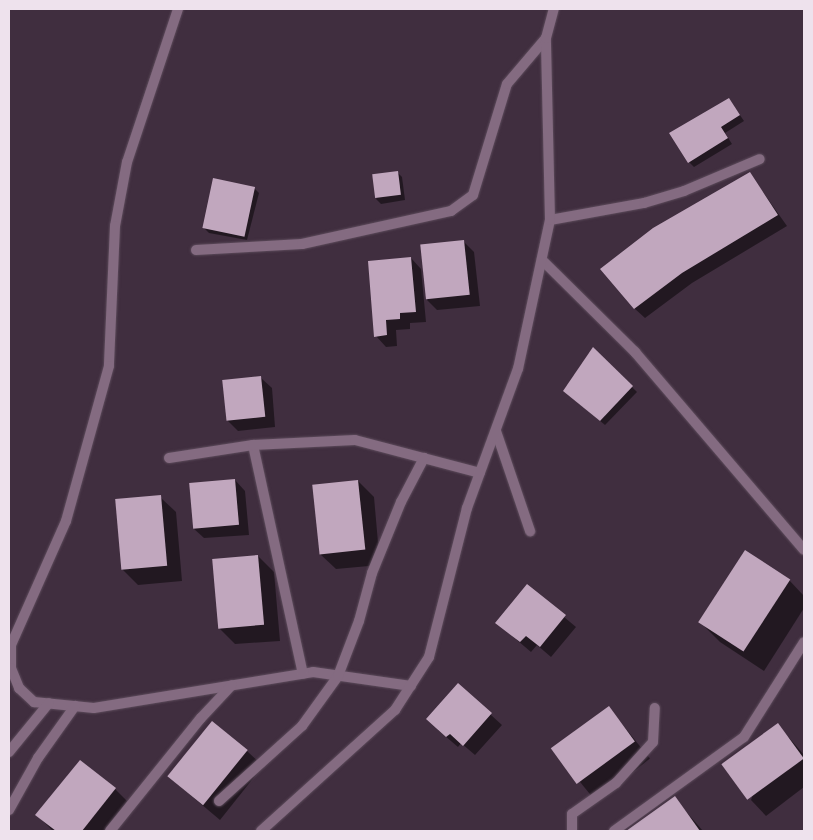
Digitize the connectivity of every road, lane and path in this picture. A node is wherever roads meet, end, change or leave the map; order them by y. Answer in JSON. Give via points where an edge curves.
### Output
{"nodes":[{"id":1,"x":178,"y":9,"type":"edge"},
{"id":2,"x":554,"y":9,"type":"edge"},
{"id":3,"x":546,"y":38,"type":"junction"},
{"id":4,"x":760,"y":159,"type":"dead end"},
{"id":5,"x":550,"y":220,"type":"junction"},
{"id":6,"x":196,"y":250,"type":"dead end"},
{"id":7,"x":542,"y":260,"type":"junction"},
{"id":8,"x":496,"y":430,"type":"junction"},
{"id":9,"x":253,"y":444,"type":"junction"},
{"id":10,"x":169,"y":458,"type":"dead end"},
{"id":11,"x":424,"y":458,"type":"junction"},
{"id":12,"x":480,"y":474,"type":"junction"},
{"id":13,"x":530,"y":531,"type":"dead end"},
{"id":14,"x":804,"y":550,"type":"edge"},
{"id":15,"x":804,"y":642,"type":"edge"},
{"id":16,"x":10,"y":668,"type":"edge"},
{"id":17,"x":303,"y":674,"type":"junction"},
{"id":18,"x":338,"y":676,"type":"junction"},
{"id":19,"x":232,"y":685,"type":"junction"},
{"id":20,"x":411,"y":686,"type":"junction"},
{"id":21,"x":49,"y":703,"type":"junction"},
{"id":22,"x":75,"y":706,"type":"junction"},
{"id":23,"x":655,"y":708,"type":"dead end"},
{"id":24,"x":9,"y":752,"type":"edge"},
{"id":25,"x":219,"y":802,"type":"dead end"},
{"id":26,"x":9,"y":810,"type":"edge"},
{"id":27,"x":110,"y":831,"type":"edge"},
{"id":28,"x":261,"y":831,"type":"edge"},
{"id":29,"x":572,"y":831,"type":"edge"},
{"id":30,"x":614,"y":831,"type":"edge"}],
"edges":[{"from":1,"to":16,"type":"street","via":[[127,162],[116,226],[109,366],[66,522],[10,645]]},
{"from":2,"to":3,"type":"street"},
{"from":3,"to":5,"type":"street"},
{"from":3,"to":6,"type":"street","via":[[507,84],[474,195],[451,211],[302,244]]},
{"from":4,"to":5,"type":"street","via":[[699,185],[644,203]]},
{"from":5,"to":7,"type":"street"},
{"from":7,"to":8,"type":"street","via":[[518,369]]},
{"from":7,"to":14,"type":"street","via":[[635,352]]},
{"from":8,"to":12,"type":"street"},
{"from":8,"to":13,"type":"street"},
{"from":9,"to":10,"type":"street"},
{"from":9,"to":11,"type":"street","via":[[356,440]]},
{"from":9,"to":17,"type":"street"},
{"from":11,"to":12,"type":"street"},
{"from":11,"to":18,"type":"street","via":[[401,502],[372,573],[359,621]]},
{"from":12,"to":20,"type":"street","via":[[467,508],[429,657]]},
{"from":15,"to":30,"type":"street","via":[[744,737]]},
{"from":16,"to":21,"type":"street","via":[[19,688],[34,702]]},
{"from":17,"to":18,"type":"street"},
{"from":17,"to":19,"type":"street"},
{"from":18,"to":20,"type":"street"},
{"from":18,"to":25,"type":"street","via":[[302,726]]},
{"from":19,"to":22,"type":"street","via":[[94,708]]},
{"from":19,"to":27,"type":"street","via":[[201,718]]},
{"from":20,"to":28,"type":"street","via":[[395,710]]},
{"from":21,"to":22,"type":"street"},
{"from":21,"to":24,"type":"street"},
{"from":22,"to":26,"type":"street","via":[[38,758]]},
{"from":23,"to":29,"type":"street","via":[[653,742],[616,783],[572,814]]}]}
